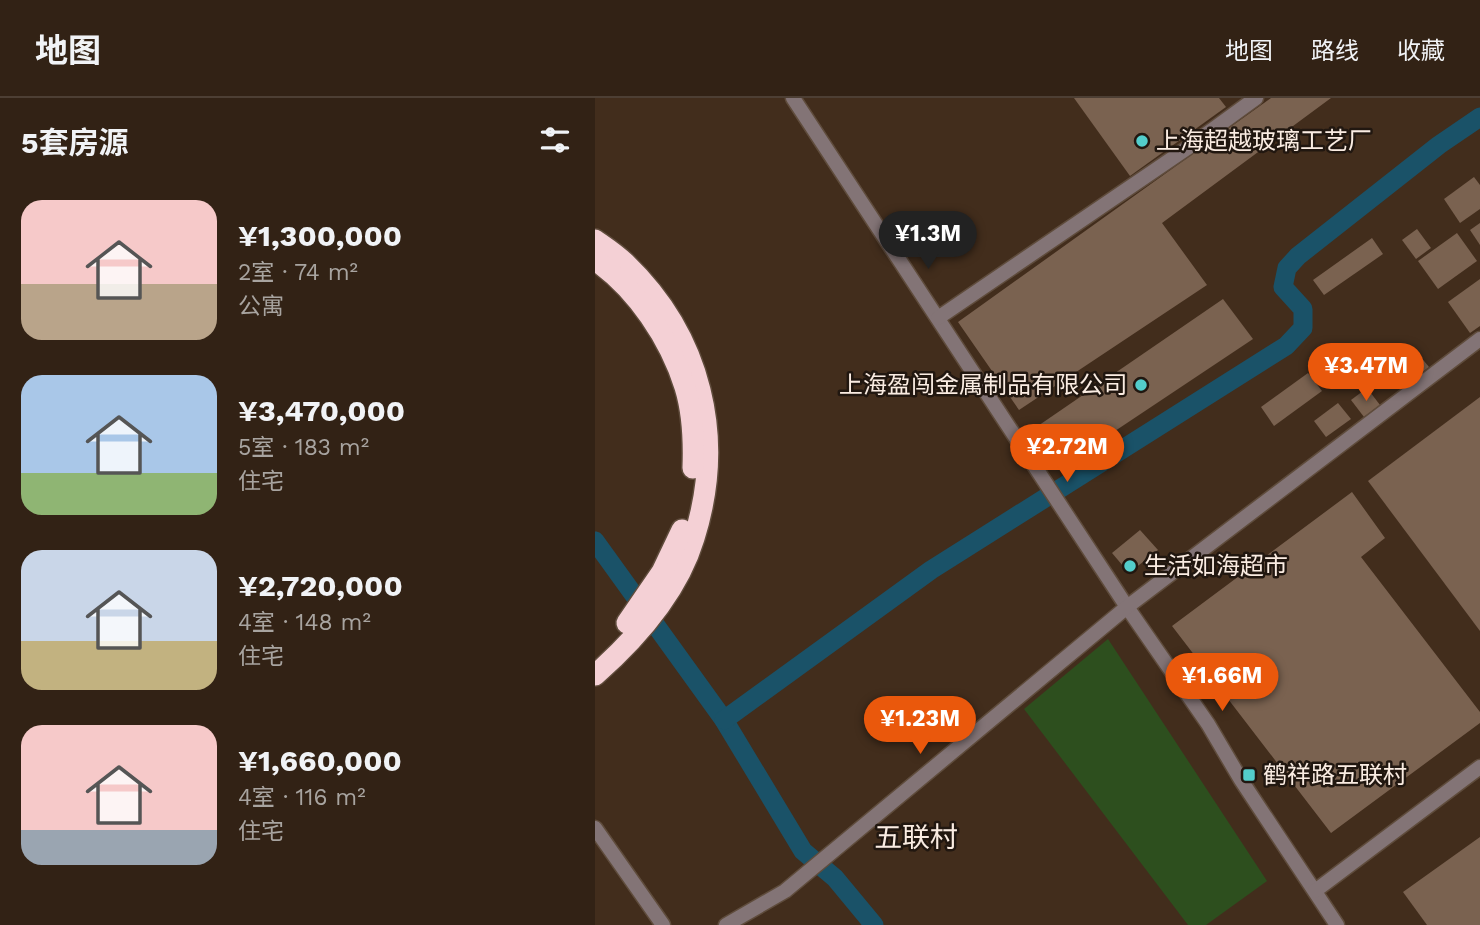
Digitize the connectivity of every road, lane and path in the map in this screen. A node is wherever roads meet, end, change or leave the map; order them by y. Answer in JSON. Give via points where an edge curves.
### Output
{"nodes":[{"id":1,"x":793,"y":98,"type":"edge"},
{"id":2,"x":1256,"y":98,"type":"edge"},
{"id":3,"x":595,"y":240,"type":"edge"},
{"id":4,"x":595,"y":260,"type":"edge"},
{"id":5,"x":938,"y":318,"type":"junction"},
{"id":6,"x":1480,"y":339,"type":"edge"},
{"id":7,"x":668,"y":576,"type":"junction"},
{"id":8,"x":1128,"y":607,"type":"junction"},
{"id":9,"x":595,"y":658,"type":"edge"},
{"id":10,"x":595,"y":675,"type":"edge"},
{"id":11,"x":1480,"y":767,"type":"edge"},
{"id":12,"x":595,"y":828,"type":"edge"},
{"id":13,"x":1315,"y":891,"type":"junction"},
{"id":14,"x":663,"y":925,"type":"edge"},
{"id":15,"x":726,"y":925,"type":"edge"},
{"id":16,"x":1337,"y":925,"type":"edge"}],
"edges":[{"from":1,"to":5,"type":"street"},
{"from":2,"to":5,"type":"street"},
{"from":3,"to":7,"type":"highway","via":[[624,262],[656,298],[682,338],[699,382],[709,433],[705,486],[694,539]]},
{"from":4,"to":7,"type":"highway","via":[[613,272],[642,306],[667,344],[685,387],[694,434],[693,485]]},
{"from":5,"to":8,"type":"street"},
{"from":6,"to":8,"type":"street"},
{"from":7,"to":9,"type":"highway"},
{"from":7,"to":10,"type":"highway","via":[[646,623]]},
{"from":8,"to":13,"type":"street"},
{"from":8,"to":15,"type":"street","via":[[785,891]]},
{"from":11,"to":13,"type":"street"},
{"from":12,"to":14,"type":"street"},
{"from":13,"to":16,"type":"street"}]}
